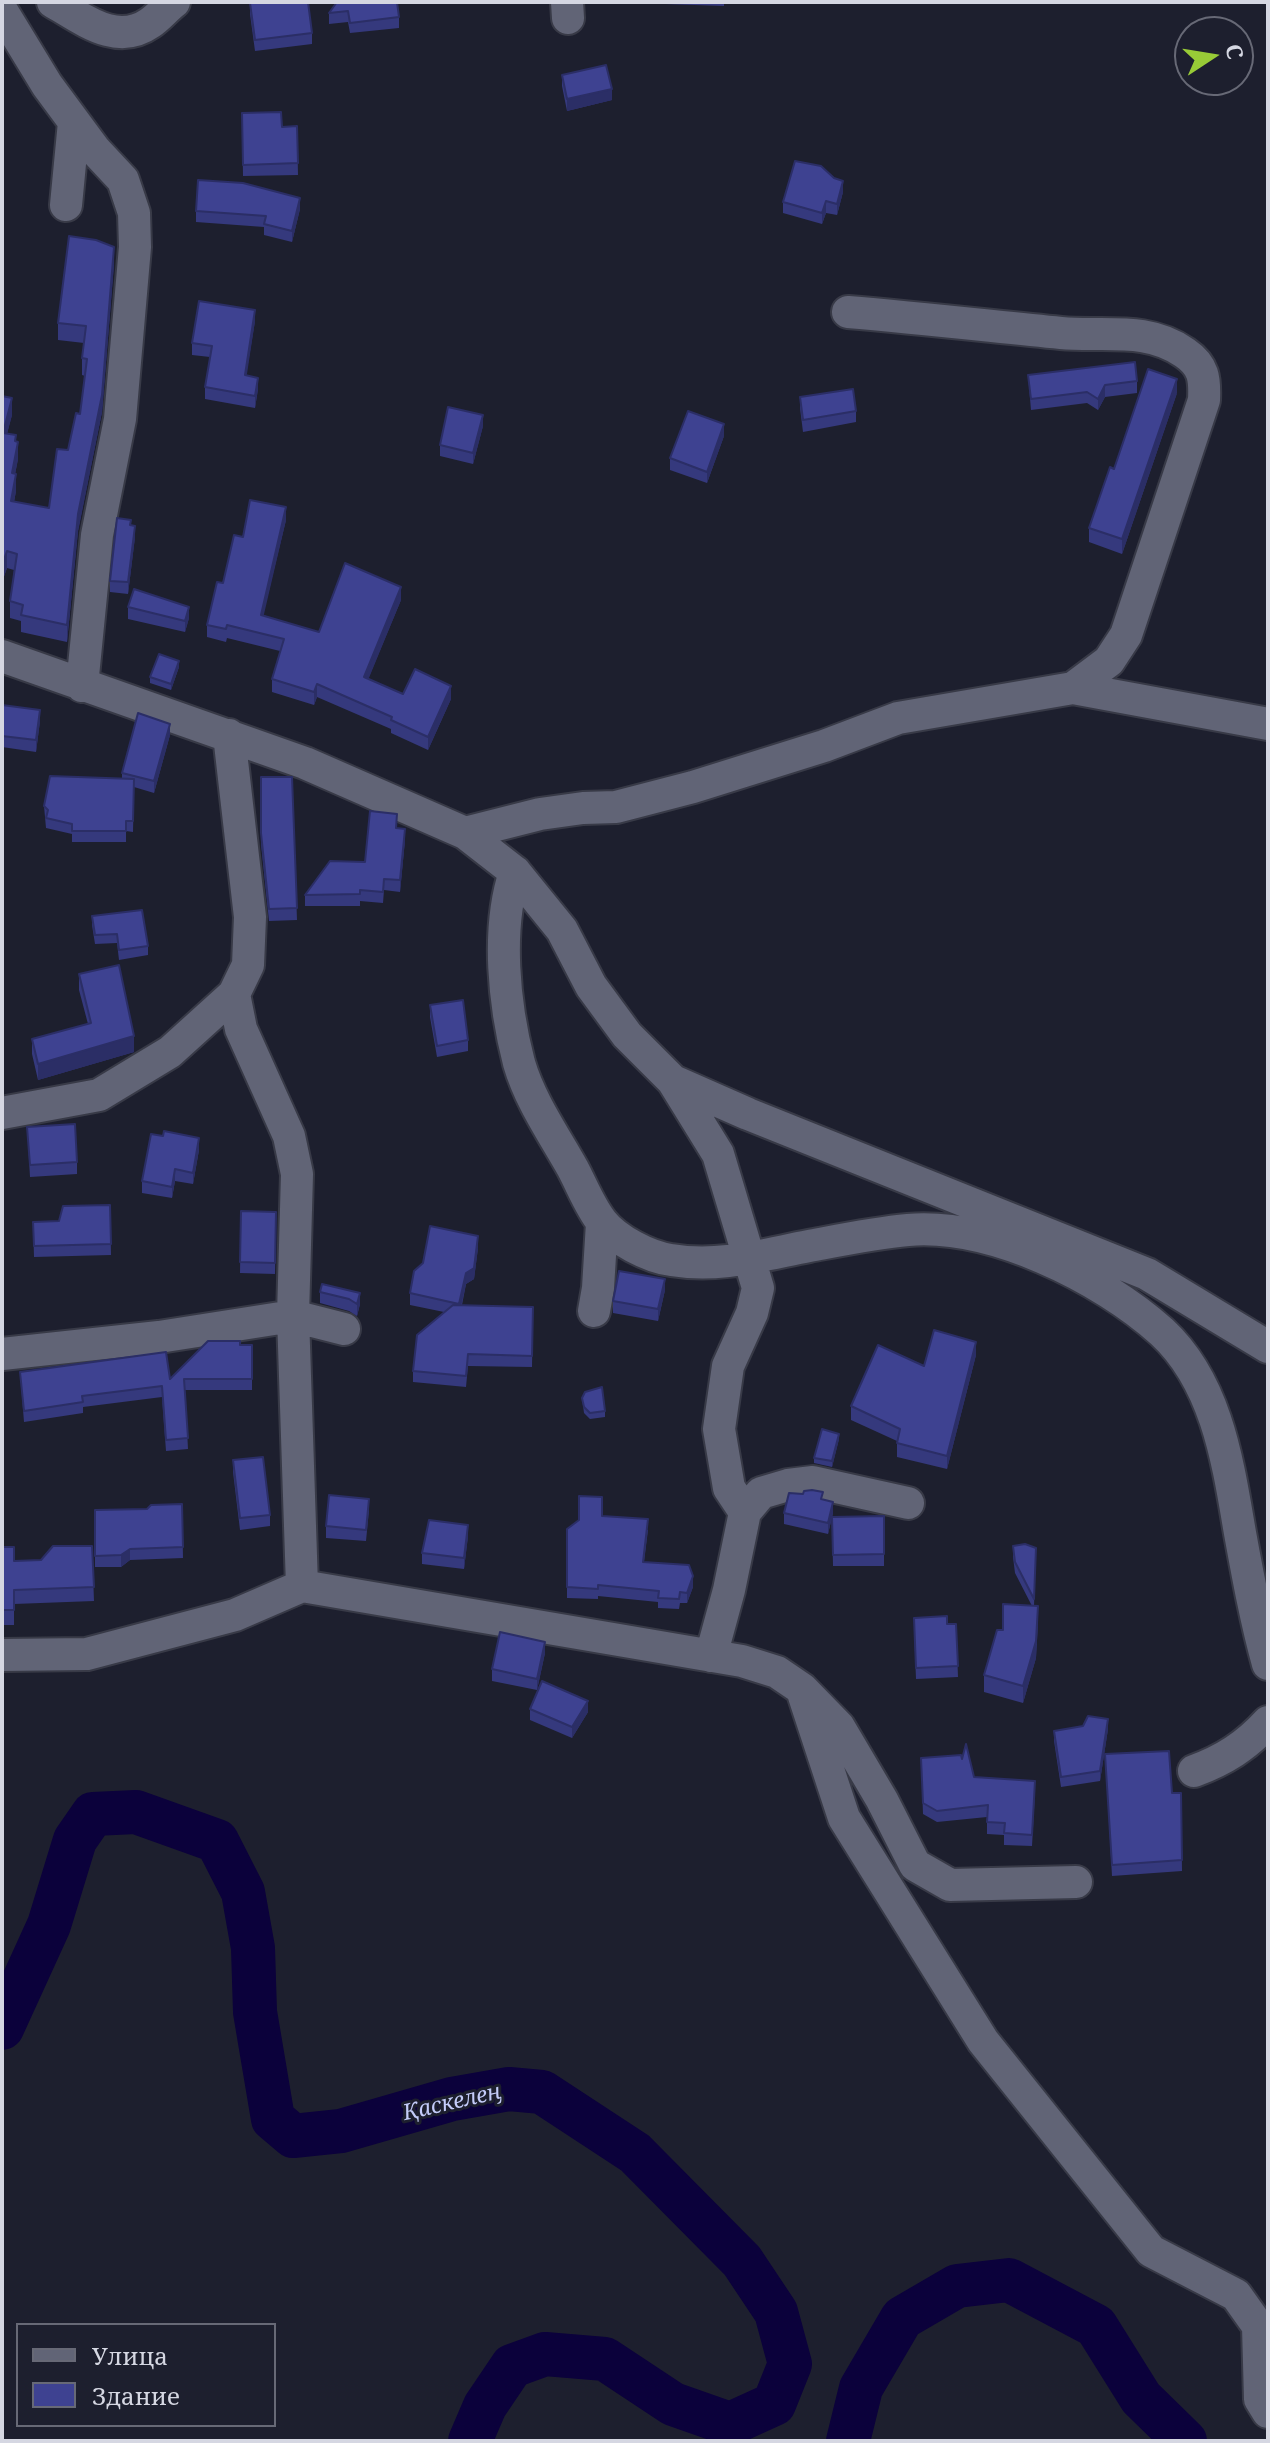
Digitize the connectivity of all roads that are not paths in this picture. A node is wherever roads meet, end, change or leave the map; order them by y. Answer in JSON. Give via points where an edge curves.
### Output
{"nodes":[{"id":1,"x":53,"y":2,"type":"edge"},
{"id":2,"x":174,"y":2,"type":"edge"},
{"id":3,"x":2,"y":11,"type":"edge"},
{"id":4,"x":74,"y":122,"type":"junction"},
{"id":5,"x":66,"y":205,"type":"dead end"},
{"id":6,"x":848,"y":312,"type":"dead end"},
{"id":7,"x":2,"y":656,"type":"edge"},
{"id":8,"x":82,"y":686,"type":"junction"},
{"id":9,"x":1073,"y":688,"type":"junction"},
{"id":10,"x":1268,"y":724,"type":"edge"},
{"id":11,"x":229,"y":735,"type":"junction"},
{"id":12,"x":465,"y":833,"type":"junction"},
{"id":13,"x":515,"y":872,"type":"junction"},
{"id":14,"x":234,"y":994,"type":"junction"},
{"id":15,"x":673,"y":1081,"type":"junction"},
{"id":16,"x":2,"y":1113,"type":"edge"},
{"id":17,"x":602,"y":1223,"type":"junction"},
{"id":18,"x":751,"y":1260,"type":"junction"},
{"id":19,"x":594,"y":1311,"type":"dead end"},
{"id":20,"x":293,"y":1316,"type":"junction"},
{"id":21,"x":344,"y":1329,"type":"dead end"},
{"id":22,"x":1268,"y":1347,"type":"edge"},
{"id":23,"x":2,"y":1354,"type":"edge"},
{"id":24,"x":908,"y":1503,"type":"dead end"},
{"id":25,"x":745,"y":1512,"type":"junction"},
{"id":26,"x":1255,"y":1541,"type":"edge"},
{"id":27,"x":302,"y":1586,"type":"junction"},
{"id":28,"x":2,"y":1655,"type":"edge"},
{"id":29,"x":711,"y":1656,"type":"junction"},
{"id":30,"x":1268,"y":1664,"type":"edge"},
{"id":31,"x":802,"y":1689,"type":"junction"},
{"id":32,"x":1268,"y":1722,"type":"edge"},
{"id":33,"x":1194,"y":1771,"type":"dead end"},
{"id":34,"x":1076,"y":1882,"type":"dead end"},
{"id":35,"x":1268,"y":2412,"type":"edge"}],
"edges":[{"from":1,"to":2,"type":"street","via":[[99,29],[125,33],[149,24]]},
{"from":3,"to":4,"type":"street"},
{"from":4,"to":5,"type":"street"},
{"from":4,"to":8,"type":"street","via":[[123,180],[134,213],[135,247],[120,419],[97,535]]},
{"from":6,"to":9,"type":"street","via":[[1066,334],[1127,333],[1157,338],[1201,367],[1204,400],[1126,635],[1109,661]]},
{"from":7,"to":8,"type":"street"},
{"from":8,"to":11,"type":"street"},
{"from":9,"to":10,"type":"street"},
{"from":9,"to":12,"type":"street","via":[[898,718],[693,787],[616,807],[540,814]]},
{"from":11,"to":12,"type":"street"},
{"from":11,"to":14,"type":"street","via":[[250,917],[248,965]]},
{"from":12,"to":13,"type":"street"},
{"from":13,"to":15,"type":"street","via":[[562,930],[591,986],[627,1035]]},
{"from":13,"to":17,"type":"street","via":[[504,931],[507,994],[520,1064],[542,1118]]},
{"from":14,"to":16,"type":"street","via":[[170,1052],[99,1095]]},
{"from":14,"to":20,"type":"street","via":[[241,1029],[289,1136],[297,1174]]},
{"from":15,"to":18,"type":"street","via":[[718,1154]]},
{"from":15,"to":22,"type":"street","via":[[1147,1274]]},
{"from":17,"to":18,"type":"street","via":[[647,1253],[669,1260]]},
{"from":17,"to":19,"type":"street"},
{"from":18,"to":25,"type":"street","via":[[758,1288],[728,1366],[719,1429],[729,1488]]},
{"from":18,"to":26,"type":"street","via":[[910,1230],[976,1236],[1080,1275],[1163,1333],[1196,1374]]},
{"from":20,"to":21,"type":"street"},
{"from":20,"to":23,"type":"street"},
{"from":20,"to":27,"type":"street"},
{"from":24,"to":25,"type":"street","via":[[813,1482],[761,1493]]},
{"from":25,"to":29,"type":"street"},
{"from":26,"to":30,"type":"street","via":[[1259,1629]]},
{"from":27,"to":28,"type":"street","via":[[235,1615],[87,1654]]},
{"from":27,"to":29,"type":"street"},
{"from":29,"to":31,"type":"street","via":[[777,1672]]},
{"from":31,"to":34,"type":"street","via":[[839,1727],[915,1865],[950,1885]]},
{"from":31,"to":35,"type":"street","via":[[844,1818],[983,2041],[1151,2251],[1236,2295],[1258,2326],[1260,2399]]},
{"from":32,"to":33,"type":"street","via":[[1223,1761]]}]}
